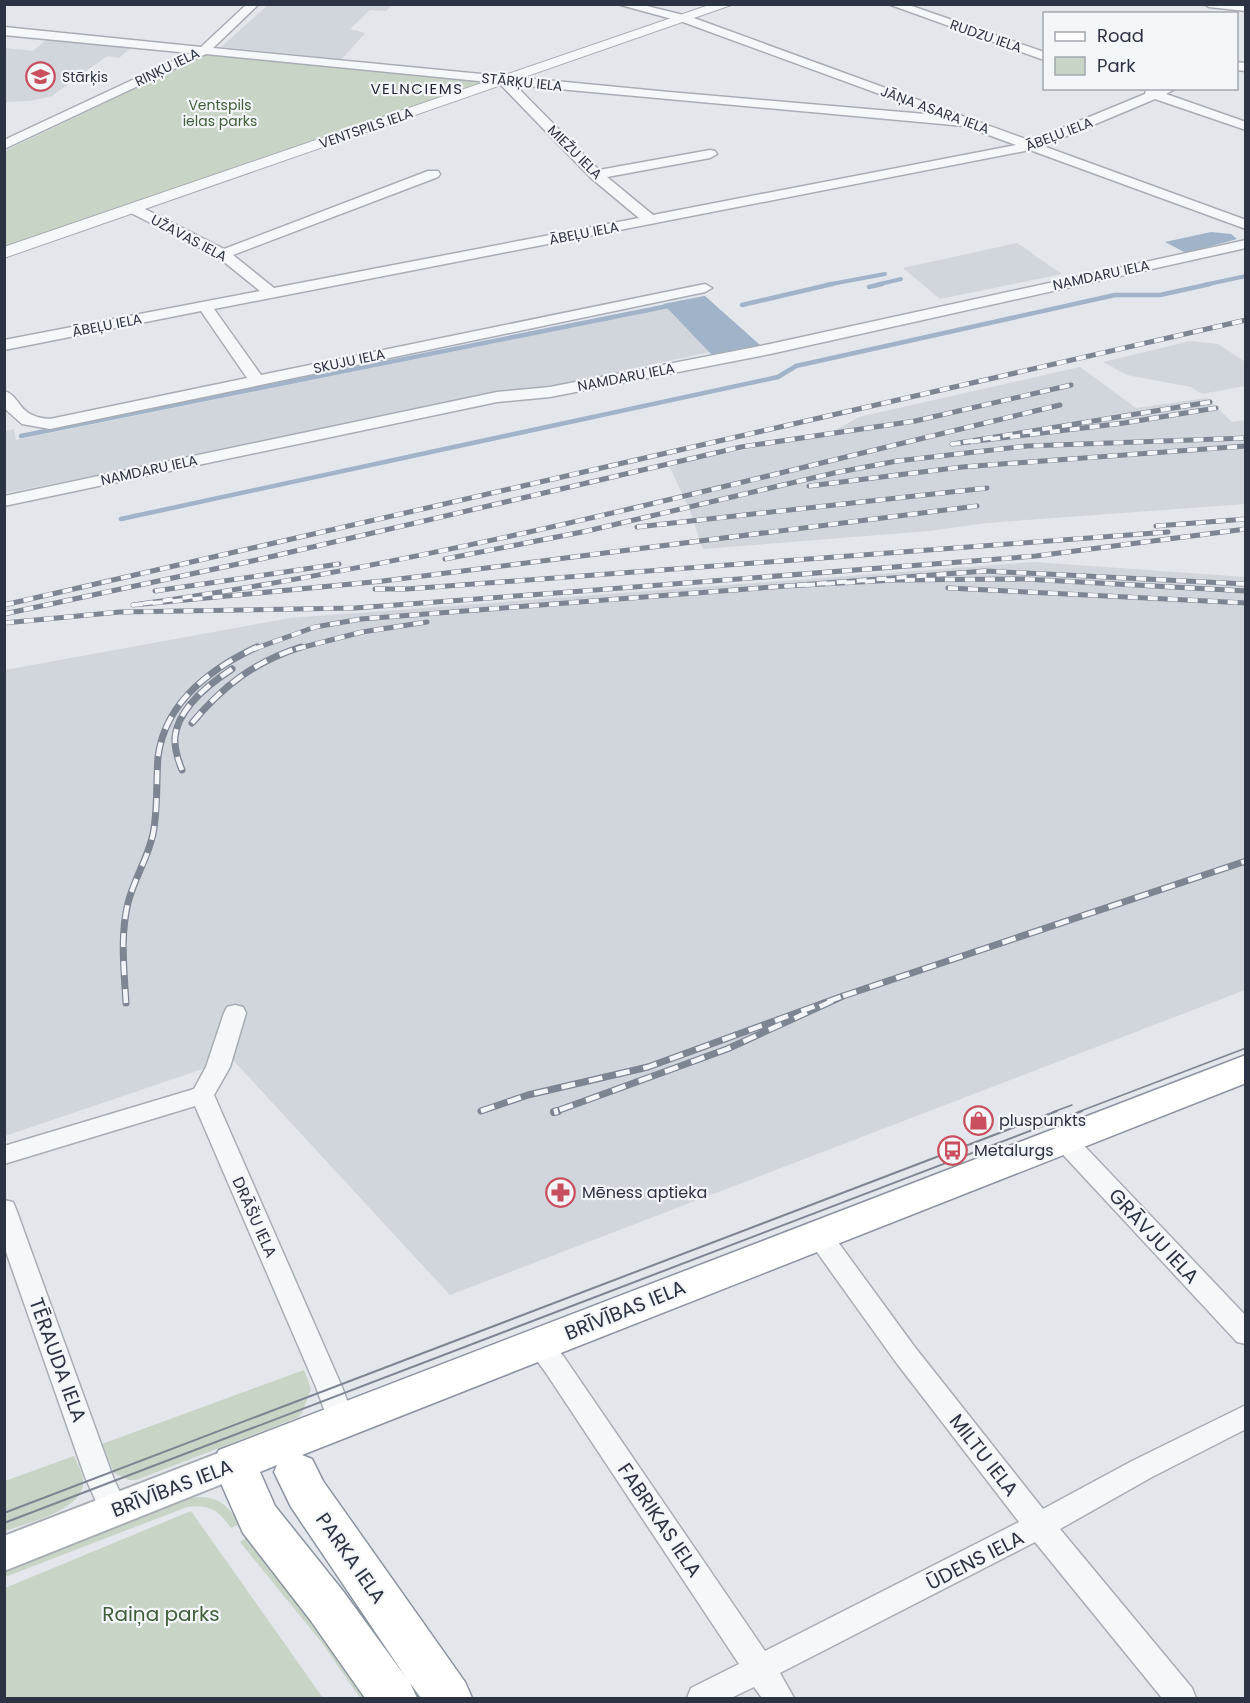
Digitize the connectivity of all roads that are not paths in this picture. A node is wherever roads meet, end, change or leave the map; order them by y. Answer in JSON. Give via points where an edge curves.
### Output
{"nodes":[{"id":1,"x":254,"y":4,"type":"edge"},
{"id":2,"x":622,"y":4,"type":"edge"},
{"id":3,"x":728,"y":4,"type":"edge"},
{"id":4,"x":893,"y":4,"type":"edge"},
{"id":5,"x":1209,"y":4,"type":"edge"},
{"id":6,"x":1230,"y":8,"type":"edge"},
{"id":7,"x":1245,"y":8,"type":"edge"},
{"id":8,"x":687,"y":19,"type":"junction"},
{"id":9,"x":4,"y":31,"type":"edge"},
{"id":10,"x":203,"y":51,"type":"junction"},
{"id":11,"x":1043,"y":56,"type":"edge"},
{"id":12,"x":503,"y":80,"type":"junction"},
{"id":13,"x":1143,"y":90,"type":"edge"},
{"id":14,"x":1167,"y":90,"type":"edge"},
{"id":15,"x":1156,"y":95,"type":"junction"},
{"id":16,"x":968,"y":122,"type":"junction"},
{"id":17,"x":1245,"y":126,"type":"edge"},
{"id":18,"x":4,"y":145,"type":"edge"},
{"id":19,"x":1031,"y":146,"type":"junction"},
{"id":20,"x":710,"y":154,"type":"dead end"},
{"id":21,"x":434,"y":174,"type":"dead end"},
{"id":22,"x":596,"y":175,"type":"junction"},
{"id":23,"x":134,"y":209,"type":"junction"},
{"id":24,"x":650,"y":220,"type":"junction"},
{"id":25,"x":1245,"y":225,"type":"edge"},
{"id":26,"x":1245,"y":244,"type":"edge"},
{"id":27,"x":4,"y":253,"type":"edge"},
{"id":28,"x":223,"y":254,"type":"junction"},
{"id":29,"x":705,"y":288,"type":"dead end"},
{"id":30,"x":271,"y":292,"type":"junction"},
{"id":31,"x":205,"y":306,"type":"junction"},
{"id":32,"x":4,"y":345,"type":"edge"},
{"id":33,"x":257,"y":381,"type":"junction"},
{"id":34,"x":4,"y":396,"type":"edge"},
{"id":35,"x":4,"y":501,"type":"edge"},
{"id":36,"x":235,"y":1013,"type":"dead end"},
{"id":37,"x":1245,"y":1068,"type":"edge"},
{"id":38,"x":201,"y":1095,"type":"junction"},
{"id":39,"x":1063,"y":1139,"type":"junction"},
{"id":40,"x":4,"y":1155,"type":"edge"},
{"id":41,"x":4,"y":1209,"type":"edge"},
{"id":42,"x":818,"y":1234,"type":"junction"},
{"id":43,"x":1245,"y":1334,"type":"edge"},
{"id":44,"x":538,"y":1344,"type":"junction"},
{"id":45,"x":1245,"y":1416,"type":"edge"},
{"id":46,"x":341,"y":1421,"type":"junction"},
{"id":47,"x":234,"y":1463,"type":"junction"},
{"id":48,"x":296,"y":1472,"type":"junction"},
{"id":49,"x":114,"y":1510,"type":"junction"},
{"id":50,"x":1039,"y":1526,"type":"junction"},
{"id":51,"x":4,"y":1554,"type":"edge"},
{"id":52,"x":760,"y":1668,"type":"junction"},
{"id":53,"x":393,"y":1698,"type":"edge"},
{"id":54,"x":448,"y":1698,"type":"edge"},
{"id":55,"x":702,"y":1698,"type":"edge"},
{"id":56,"x":779,"y":1698,"type":"edge"},
{"id":57,"x":1181,"y":1698,"type":"edge"}],
"edges":[{"from":1,"to":10,"type":"street","name":"RIŅĶU IELA"},
{"from":2,"to":8,"type":"street","name":"JĀŅA ASARA IELA"},
{"from":3,"to":8,"type":"street","name":"VENTSPILS IELA"},
{"from":4,"to":11,"type":"street","name":"RUDZU IELA"},
{"from":5,"to":6,"type":"street"},
{"from":6,"to":7,"type":"street"},
{"from":8,"to":12,"type":"street","name":"VENTSPILS IELA"},
{"from":8,"to":16,"type":"street","name":"JĀŅA ASARA IELA"},
{"from":9,"to":10,"type":"street","name":"STĀRĶU IELA"},
{"from":10,"to":12,"type":"street","name":"STĀRĶU IELA"},
{"from":10,"to":18,"type":"street","name":"RIŅĶU IELA"},
{"from":12,"to":16,"type":"street","name":"STĀRĶU IELA"},
{"from":12,"to":22,"type":"street","name":"MIEŽU IELA"},
{"from":12,"to":23,"type":"street","name":"VENTSPILS IELA"},
{"from":13,"to":15,"type":"street"},
{"from":14,"to":15,"type":"street","name":"ĀBEĻU IELA"},
{"from":15,"to":17,"type":"street"},
{"from":15,"to":19,"type":"street","name":"ĀBEĻU IELA"},
{"from":16,"to":19,"type":"street","name":"JĀŅA ASARA IELA"},
{"from":19,"to":24,"type":"street","name":"ĀBEĻU IELA"},
{"from":19,"to":25,"type":"street","name":"JĀŅA ASARA IELA"},
{"from":20,"to":22,"type":"street"},
{"from":21,"to":28,"type":"street"},
{"from":22,"to":24,"type":"street","name":"MIEŽU IELA"},
{"from":23,"to":27,"type":"street","name":"VENTSPILS IELA"},
{"from":23,"to":28,"type":"street","name":"UŽAVAS IELA"},
{"from":24,"to":30,"type":"street","name":"ĀBEĻU IELA"},
{"from":26,"to":35,"type":"street","name":"NAMDARU IELA","via":[[770,349],[549,392],[497,397]]},
{"from":28,"to":30,"type":"street","name":"UŽAVAS IELA"},
{"from":29,"to":33,"type":"street","name":"SKUJU IELA"},
{"from":30,"to":31,"type":"street","name":"ĀBEĻU IELA"},
{"from":31,"to":32,"type":"street","name":"ĀBEĻU IELA"},
{"from":31,"to":33,"type":"street"},
{"from":33,"to":34,"type":"street","name":"SKUJU IELA","via":[[50,424],[19,417]]},
{"from":36,"to":38,"type":"street","via":[[218,1067]]},
{"from":37,"to":39,"type":"highway","name":"BRĪVĪBAS IELA"},
{"from":38,"to":40,"type":"street"},
{"from":38,"to":46,"type":"street","name":"DRĀŠU IELA"},
{"from":39,"to":42,"type":"highway","name":"BRĪVĪBAS IELA"},
{"from":39,"to":43,"type":"street","name":"GRĀVJU IELA"},
{"from":41,"to":49,"type":"street","name":"TĒRAUDA IELA"},
{"from":42,"to":44,"type":"highway","name":"BRĪVĪBAS IELA"},
{"from":42,"to":50,"type":"street","name":"MILTU IELA"},
{"from":44,"to":46,"type":"highway","name":"BRĪVĪBAS IELA"},
{"from":44,"to":52,"type":"street","name":"FABRIKAS IELA"},
{"from":45,"to":50,"type":"street","name":"ŪDENS IELA"},
{"from":46,"to":47,"type":"highway","name":"BRĪVĪBAS IELA"},
{"from":46,"to":48,"type":"highway"},
{"from":47,"to":48,"type":"highway"},
{"from":47,"to":49,"type":"main road","name":"BRĪVĪBAS IELA"},
{"from":47,"to":53,"type":"highway","via":[[259,1519]]},
{"from":48,"to":54,"type":"highway","name":"PARKA IELA","via":[[307,1494]]},
{"from":49,"to":51,"type":"main road","name":"BRĪVĪBAS IELA"},
{"from":50,"to":52,"type":"street","name":"ŪDENS IELA"},
{"from":50,"to":57,"type":"street","name":"MILTU IELA"},
{"from":52,"to":55,"type":"street","name":"ŪDENS IELA"},
{"from":52,"to":56,"type":"street","name":"FABRIKAS IELA"}]}
